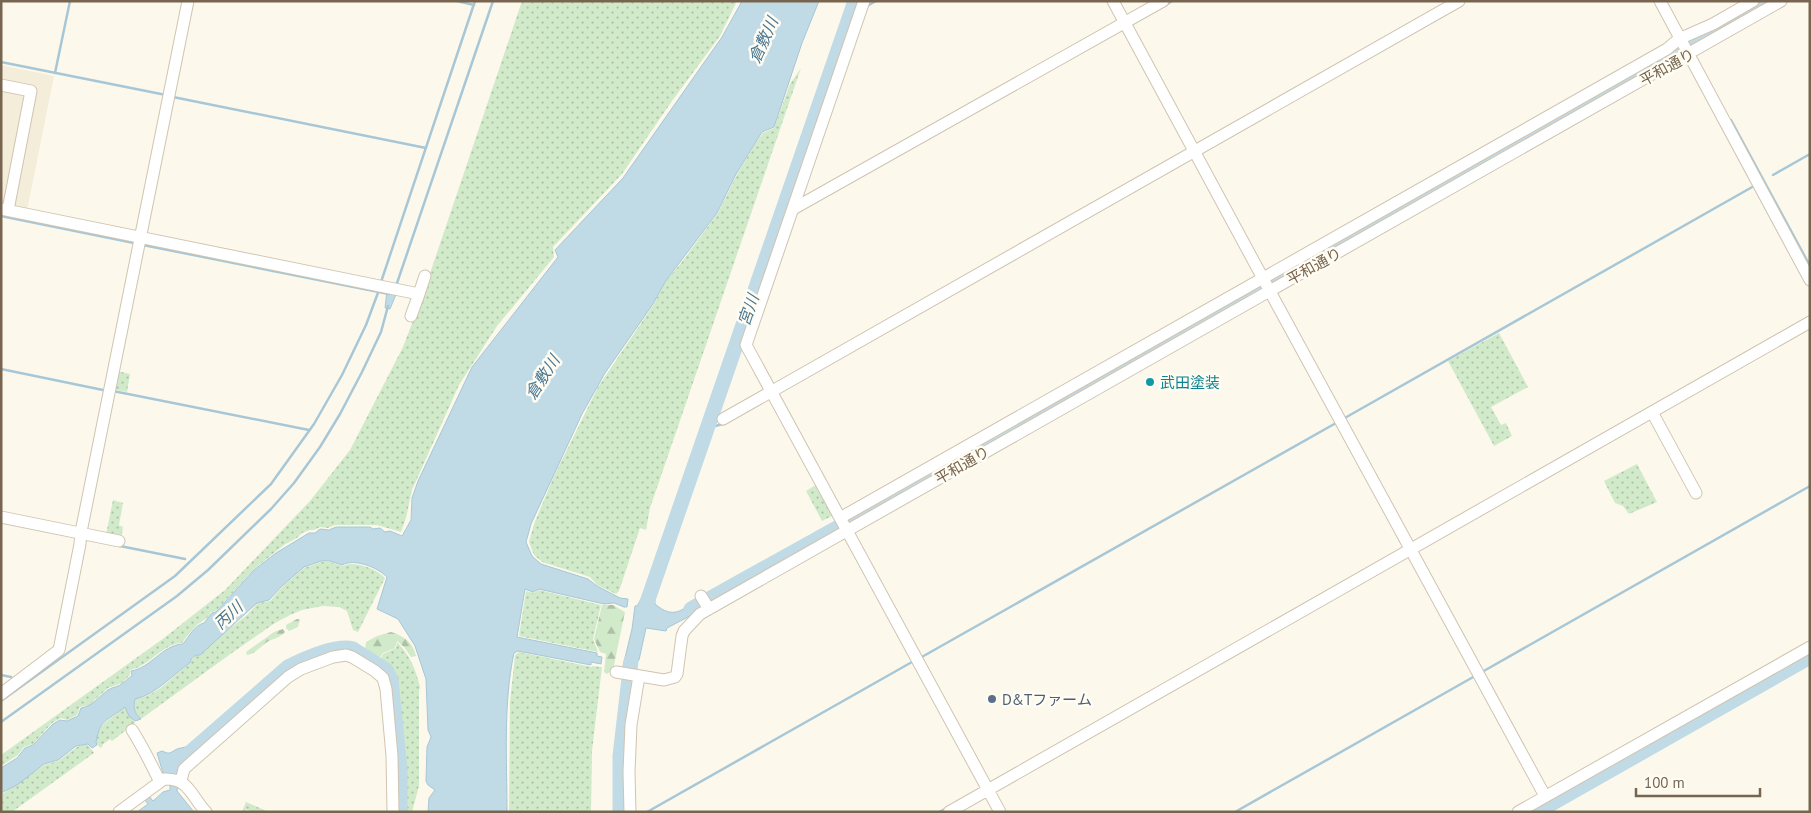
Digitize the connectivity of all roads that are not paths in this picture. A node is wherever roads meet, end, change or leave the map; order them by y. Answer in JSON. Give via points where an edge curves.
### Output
{"nodes":[{"id":1,"x":188,"y":1,"type":"edge"},
{"id":2,"x":1114,"y":1,"type":"edge"},
{"id":3,"x":1163,"y":1,"type":"edge"},
{"id":4,"x":1459,"y":1,"type":"edge"},
{"id":5,"x":1660,"y":1,"type":"edge"},
{"id":6,"x":1753,"y":1,"type":"edge"},
{"id":7,"x":1781,"y":1,"type":"edge"},
{"id":8,"x":862,"y":6,"type":"edge"},
{"id":9,"x":1126,"y":25,"type":"junction"},
{"id":10,"x":1683,"y":38,"type":"junction"},
{"id":11,"x":1690,"y":53,"type":"junction"},
{"id":12,"x":1,"y":85,"type":"edge"},
{"id":13,"x":1196,"y":154,"type":"junction"},
{"id":14,"x":5,"y":209,"type":"edge"},
{"id":15,"x":792,"y":212,"type":"junction"},
{"id":16,"x":141,"y":237,"type":"junction"},
{"id":17,"x":425,"y":276,"type":"dead end"},
{"id":18,"x":1810,"y":280,"type":"edge"},
{"id":19,"x":1267,"y":284,"type":"junction"},
{"id":20,"x":419,"y":294,"type":"junction"},
{"id":21,"x":411,"y":316,"type":"dead end"},
{"id":22,"x":1810,"y":322,"type":"edge"},
{"id":23,"x":773,"y":394,"type":"junction"},
{"id":24,"x":1652,"y":412,"type":"junction"},
{"id":25,"x":723,"y":419,"type":"dead end"},
{"id":26,"x":1696,"y":493,"type":"dead end"},
{"id":27,"x":1,"y":517,"type":"edge"},
{"id":28,"x":844,"y":524,"type":"junction"},
{"id":29,"x":81,"y":536,"type":"junction"},
{"id":30,"x":119,"y":541,"type":"dead end"},
{"id":31,"x":1409,"y":546,"type":"junction"},
{"id":32,"x":1810,"y":648,"type":"edge"},
{"id":33,"x":619,"y":672,"type":"dead end"},
{"id":34,"x":637,"y":676,"type":"junction"},
{"id":35,"x":1,"y":694,"type":"edge"},
{"id":36,"x":132,"y":730,"type":"dead end"},
{"id":37,"x":172,"y":781,"type":"junction"},
{"id":38,"x":986,"y":786,"type":"junction"},
{"id":39,"x":1545,"y":796,"type":"junction"},
{"id":40,"x":119,"y":812,"type":"edge"},
{"id":41,"x":206,"y":812,"type":"edge"},
{"id":42,"x":392,"y":812,"type":"edge"},
{"id":43,"x":630,"y":812,"type":"edge"},
{"id":44,"x":949,"y":812,"type":"edge"},
{"id":45,"x":1000,"y":812,"type":"edge"},
{"id":46,"x":1518,"y":812,"type":"edge"}],
"edges":[{"from":1,"to":16,"type":"street"},
{"from":2,"to":9,"type":"street"},
{"from":3,"to":9,"type":"street"},
{"from":4,"to":13,"type":"street"},
{"from":5,"to":10,"type":"street"},
{"from":6,"to":10,"type":"street"},
{"from":7,"to":11,"type":"street","name":"平和通り"},
{"from":8,"to":15,"type":"street"},
{"from":9,"to":13,"type":"street"},
{"from":9,"to":15,"type":"street"},
{"from":10,"to":11,"type":"street"},
{"from":10,"to":19,"type":"street","via":[[1289,264]]},
{"from":11,"to":18,"type":"street"},
{"from":11,"to":19,"type":"street","name":"平和通り"},
{"from":12,"to":14,"type":"street","via":[[31,91]]},
{"from":13,"to":19,"type":"street"},
{"from":13,"to":23,"type":"street"},
{"from":14,"to":16,"type":"street"},
{"from":15,"to":23,"type":"street","via":[[746,345]]},
{"from":16,"to":20,"type":"street"},
{"from":16,"to":29,"type":"street"},
{"from":17,"to":20,"type":"street"},
{"from":19,"to":28,"type":"street","name":"平和通り"},
{"from":19,"to":31,"type":"street"},
{"from":20,"to":21,"type":"street"},
{"from":22,"to":24,"type":"street"},
{"from":23,"to":25,"type":"street"},
{"from":23,"to":28,"type":"street"},
{"from":24,"to":26,"type":"street"},
{"from":24,"to":31,"type":"street"},
{"from":27,"to":29,"type":"street"},
{"from":28,"to":34,"type":"street","name":"平和通り","via":[[705,602],[684,631],[675,677],[664,680]]},
{"from":28,"to":38,"type":"street"},
{"from":29,"to":30,"type":"street"},
{"from":29,"to":35,"type":"street","via":[[59,650]]},
{"from":31,"to":38,"type":"street"},
{"from":31,"to":39,"type":"street"},
{"from":32,"to":39,"type":"street"},
{"from":33,"to":34,"type":"street"},
{"from":34,"to":43,"type":"street","via":[[630,725]]},
{"from":36,"to":37,"type":"street","via":[[147,758]]},
{"from":37,"to":40,"type":"street"},
{"from":37,"to":41,"type":"street"},
{"from":37,"to":42,"type":"street","via":[[282,681],[301,669],[346,655],[375,670],[383,678],[392,756]]},
{"from":38,"to":44,"type":"street"},
{"from":38,"to":45,"type":"street"},
{"from":39,"to":46,"type":"street"}]}
